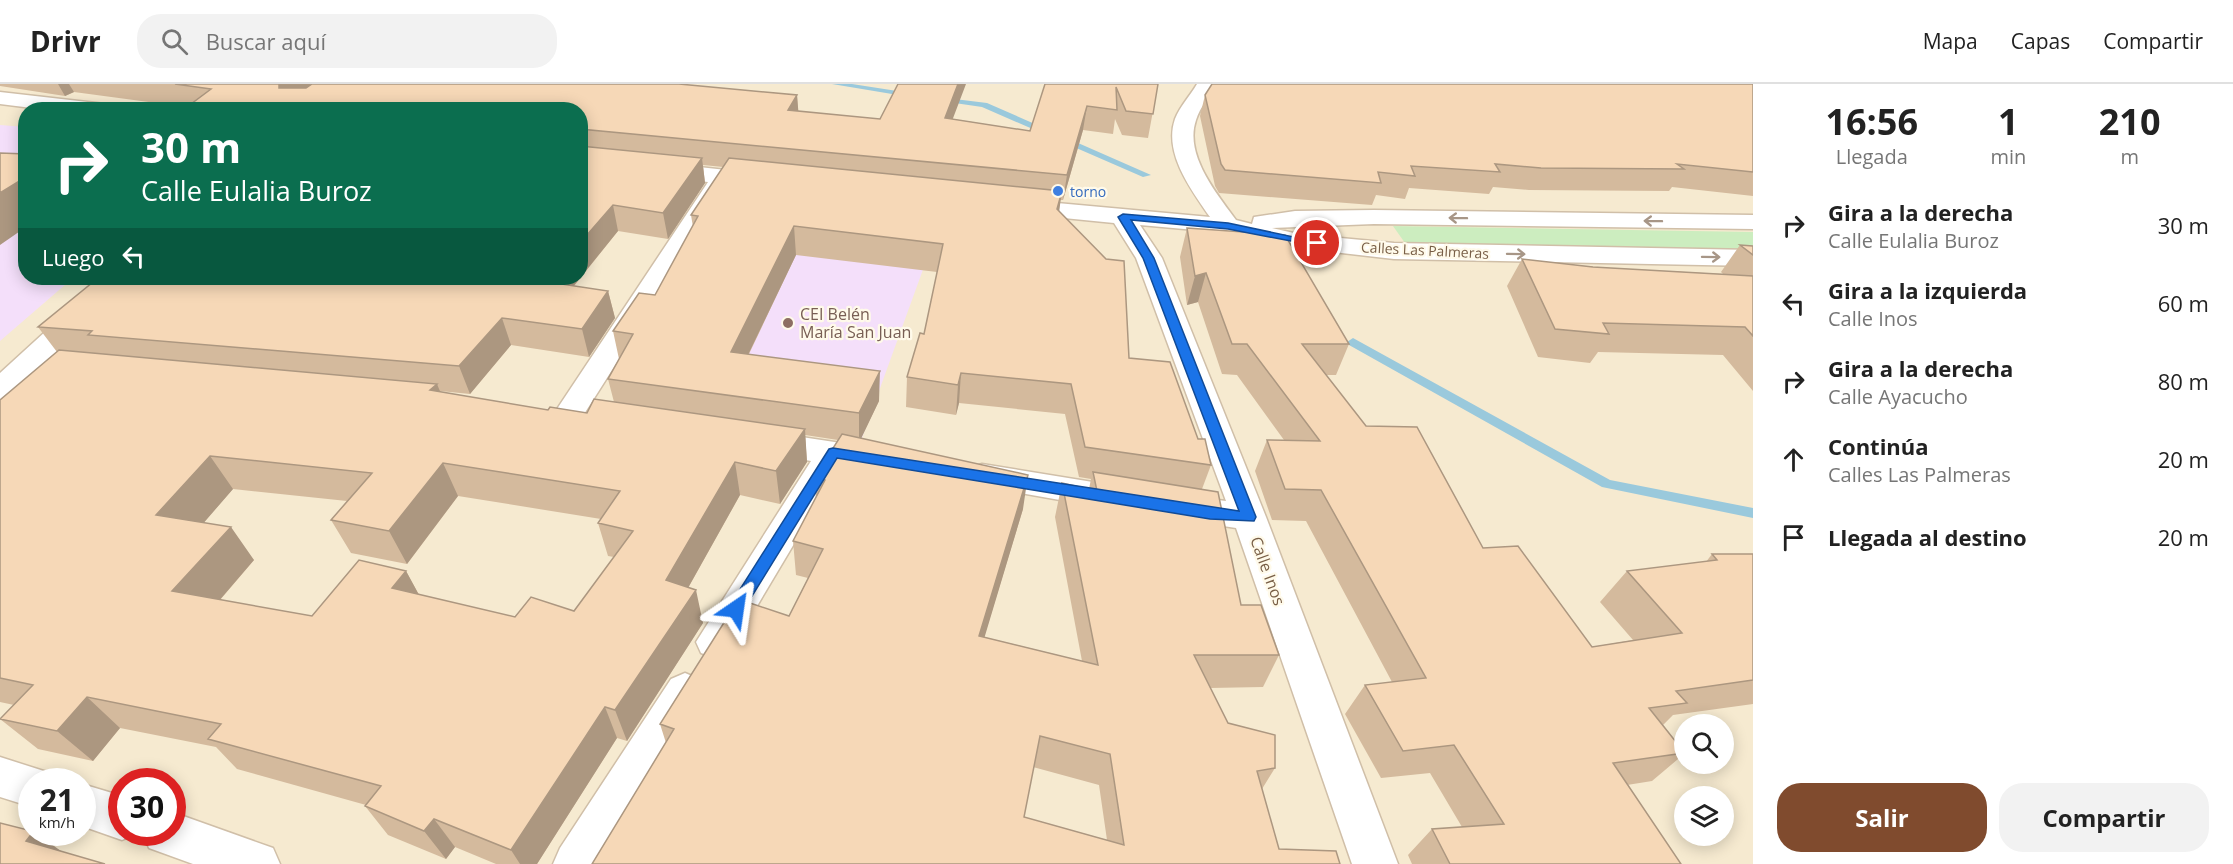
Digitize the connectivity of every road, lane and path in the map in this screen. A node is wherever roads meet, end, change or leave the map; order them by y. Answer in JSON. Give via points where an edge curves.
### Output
{"nodes":[{"id":1,"x":1208,"y":84,"type":"edge"},
{"id":2,"x":0,"y":98,"type":"edge"},
{"id":3,"x":35,"y":102,"type":"edge"},
{"id":4,"x":588,"y":162,"type":"edge"},
{"id":5,"x":723,"y":177,"type":"junction"},
{"id":6,"x":782,"y":183,"type":"edge"},
{"id":7,"x":994,"y":204,"type":"edge"},
{"id":8,"x":1123,"y":217,"type":"junction"},
{"id":9,"x":1753,"y":222,"type":"edge"},
{"id":10,"x":1228,"y":226,"type":"junction"},
{"id":11,"x":1753,"y":258,"type":"edge"},
{"id":12,"x":112,"y":285,"type":"edge"},
{"id":13,"x":27,"y":366,"type":"junction"},
{"id":14,"x":109,"y":373,"type":"edge"},
{"id":15,"x":0,"y":390,"type":"edge"},
{"id":16,"x":603,"y":420,"type":"edge"},
{"id":17,"x":730,"y":438,"type":"edge"},
{"id":18,"x":833,"y":452,"type":"junction"},
{"id":19,"x":904,"y":464,"type":"edge"},
{"id":20,"x":951,"y":471,"type":"edge"},
{"id":21,"x":1249,"y":517,"type":"junction"},
{"id":22,"x":0,"y":777,"type":"edge"},
{"id":23,"x":18,"y":783,"type":"edge"},
{"id":24,"x":186,"y":839,"type":"edge"},
{"id":25,"x":257,"y":864,"type":"edge"},
{"id":26,"x":576,"y":864,"type":"edge"},
{"id":27,"x":1375,"y":864,"type":"edge"}],
"edges":[{"from":1,"to":10,"type":"street","via":[[1184,123],[1185,149],[1198,183]]},
{"from":2,"to":3,"type":"street"},
{"from":4,"to":5,"type":"street"},
{"from":5,"to":6,"type":"street"},
{"from":5,"to":16,"type":"street","via":[[556,414]]},
{"from":7,"to":8,"type":"street"},
{"from":8,"to":10,"type":"street"},
{"from":8,"to":21,"type":"street","name":"Calle Inos","via":[[1149,258]]},
{"from":9,"to":10,"type":"street","name":"Calles Las Palmeras","one_way":true,"via":[[1374,217]]},
{"from":10,"to":11,"type":"street","name":"Calles Las Palmeras","one_way":true,"via":[[1298,241],[1394,251]]},
{"from":12,"to":13,"type":"street"},
{"from":13,"to":14,"type":"street"},
{"from":13,"to":15,"type":"street"},
{"from":17,"to":18,"type":"street"},
{"from":18,"to":19,"type":"street"},
{"from":18,"to":26,"type":"street"},
{"from":20,"to":21,"type":"street"},
{"from":21,"to":27,"type":"street","name":"Calle Inos"},
{"from":22,"to":23,"type":"street"},
{"from":24,"to":25,"type":"street"}]}
